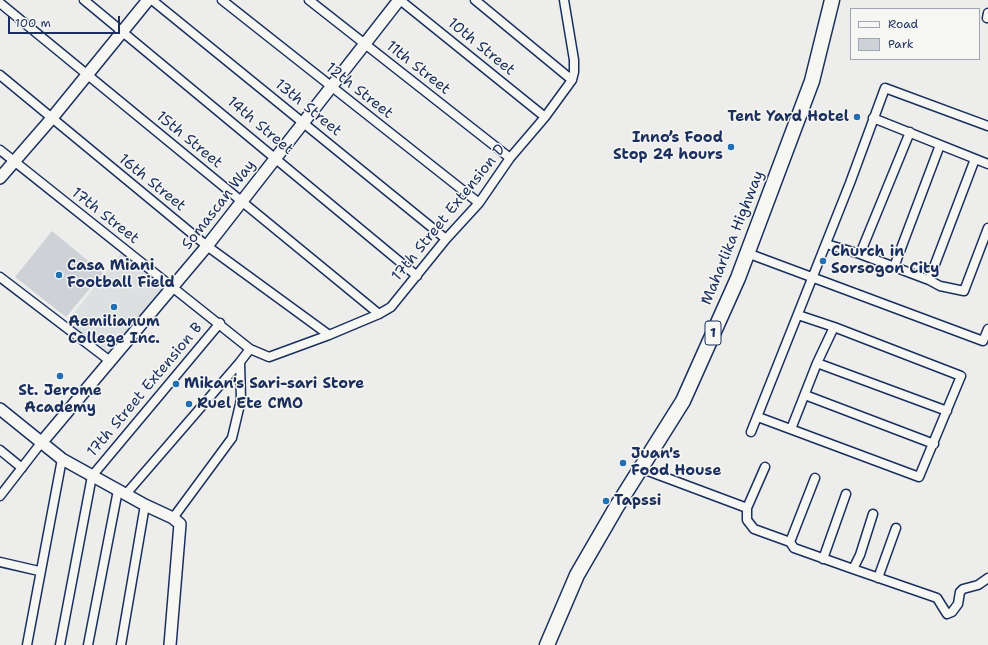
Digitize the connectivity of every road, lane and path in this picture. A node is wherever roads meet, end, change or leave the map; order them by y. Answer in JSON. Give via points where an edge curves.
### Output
{"nodes":[{"id":1,"x":84,"y":0,"type":"edge"},
{"id":2,"x":148,"y":0,"type":"edge"},
{"id":3,"x":152,"y":0,"type":"edge"},
{"id":4,"x":222,"y":0,"type":"edge"},
{"id":5,"x":309,"y":0,"type":"edge"},
{"id":6,"x":400,"y":0,"type":"edge"},
{"id":7,"x":475,"y":0,"type":"edge"},
{"id":8,"x":563,"y":0,"type":"edge"},
{"id":9,"x":832,"y":0,"type":"edge"},
{"id":10,"x":0,"y":3,"type":"edge"},
{"id":11,"x":122,"y":31,"type":"junction"},
{"id":12,"x":365,"y":45,"type":"junction"},
{"id":13,"x":0,"y":75,"type":"edge"},
{"id":14,"x":87,"y":75,"type":"junction"},
{"id":15,"x":572,"y":80,"type":"junction"},
{"id":16,"x":331,"y":87,"type":"junction"},
{"id":17,"x":545,"y":117,"type":"junction"},
{"id":18,"x":52,"y":118,"type":"junction"},
{"id":19,"x":873,"y":118,"type":"junction"},
{"id":20,"x":302,"y":122,"type":"junction"},
{"id":21,"x":988,"y":126,"type":"edge"},
{"id":22,"x":910,"y":132,"type":"junction"},
{"id":23,"x":940,"y":145,"type":"junction"},
{"id":24,"x":0,"y":150,"type":"edge"},
{"id":25,"x":275,"y":157,"type":"junction"},
{"id":26,"x":510,"y":158,"type":"junction"},
{"id":27,"x":975,"y":159,"type":"junction"},
{"id":28,"x":14,"y":162,"type":"junction"},
{"id":29,"x":988,"y":164,"type":"edge"},
{"id":30,"x":0,"y":178,"type":"edge"},
{"id":31,"x":242,"y":200,"type":"junction"},
{"id":32,"x":479,"y":203,"type":"junction"},
{"id":33,"x":988,"y":228,"type":"edge"},
{"id":34,"x":446,"y":239,"type":"junction"},
{"id":35,"x":826,"y":244,"type":"junction"},
{"id":36,"x":207,"y":246,"type":"junction"},
{"id":37,"x":747,"y":253,"type":"junction"},
{"id":38,"x":860,"y":254,"type":"junction"},
{"id":39,"x":894,"y":267,"type":"junction"},
{"id":40,"x":417,"y":276,"type":"junction"},
{"id":41,"x":0,"y":277,"type":"edge"},
{"id":42,"x":812,"y":277,"type":"junction"},
{"id":43,"x":929,"y":280,"type":"junction"},
{"id":44,"x":172,"y":287,"type":"junction"},
{"id":45,"x":379,"y":314,"type":"junction"},
{"id":46,"x":798,"y":315,"type":"junction"},
{"id":47,"x":220,"y":323,"type":"junction"},
{"id":48,"x":834,"y":327,"type":"junction"},
{"id":49,"x":988,"y":329,"type":"edge"},
{"id":50,"x":329,"y":335,"type":"junction"},
{"id":51,"x":250,"y":349,"type":"junction"},
{"id":52,"x":110,"y":361,"type":"junction"},
{"id":53,"x":240,"y":362,"type":"junction"},
{"id":54,"x":817,"y":363,"type":"junction"},
{"id":55,"x":805,"y":395,"type":"junction"},
{"id":56,"x":0,"y":409,"type":"edge"},
{"id":57,"x":947,"y":411,"type":"junction"},
{"id":58,"x":758,"y":417,"type":"junction"},
{"id":59,"x":791,"y":429,"type":"junction"},
{"id":60,"x":750,"y":432,"type":"dead end"},
{"id":61,"x":41,"y":443,"type":"junction"},
{"id":62,"x":934,"y":444,"type":"junction"},
{"id":63,"x":0,"y":450,"type":"edge"},
{"id":64,"x":62,"y":459,"type":"junction"},
{"id":65,"x":765,"y":466,"type":"dead end"},
{"id":66,"x":22,"y":468,"type":"junction"},
{"id":67,"x":640,"y":468,"type":"junction"},
{"id":68,"x":92,"y":476,"type":"junction"},
{"id":69,"x":815,"y":478,"type":"dead end"},
{"id":70,"x":122,"y":492,"type":"junction"},
{"id":71,"x":1,"y":493,"type":"edge"},
{"id":72,"x":846,"y":494,"type":"dead end"},
{"id":73,"x":145,"y":505,"type":"junction"},
{"id":74,"x":747,"y":508,"type":"junction"},
{"id":75,"x":873,"y":514,"type":"dead end"},
{"id":76,"x":173,"y":518,"type":"junction"},
{"id":77,"x":896,"y":528,"type":"dead end"},
{"id":78,"x":790,"y":542,"type":"junction"},
{"id":79,"x":823,"y":559,"type":"junction"},
{"id":80,"x":0,"y":562,"type":"edge"},
{"id":81,"x":853,"y":569,"type":"junction"},
{"id":82,"x":39,"y":571,"type":"junction"},
{"id":83,"x":878,"y":578,"type":"junction"},
{"id":84,"x":988,"y":578,"type":"edge"},
{"id":85,"x":27,"y":645,"type":"edge"},
{"id":86,"x":60,"y":645,"type":"edge"},
{"id":87,"x":88,"y":645,"type":"edge"},
{"id":88,"x":121,"y":645,"type":"edge"},
{"id":89,"x":170,"y":645,"type":"edge"},
{"id":90,"x":547,"y":645,"type":"edge"}],
"edges":[{"from":1,"to":11,"type":"street","name":"14th Street"},
{"from":2,"to":11,"type":"street"},
{"from":3,"to":20,"type":"street","name":"13th Street"},
{"from":4,"to":16,"type":"street","name":"12th Street"},
{"from":5,"to":12,"type":"street","name":"11th Street"},
{"from":6,"to":12,"type":"street","name":"Somascan Way"},
{"from":6,"to":17,"type":"street","name":"10th Street"},
{"from":7,"to":15,"type":"street"},
{"from":8,"to":15,"type":"street","via":[[574,60]]},
{"from":9,"to":37,"type":"highway","name":"Maharlika Highway","number":"1","via":[[812,81]]},
{"from":10,"to":14,"type":"street","name":"15th Street"},
{"from":11,"to":14,"type":"street"},
{"from":11,"to":25,"type":"street","name":"14th Street"},
{"from":12,"to":16,"type":"street","name":"Somascan Way"},
{"from":12,"to":26,"type":"street","name":"11th Street"},
{"from":13,"to":18,"type":"street","name":"16th Street"},
{"from":14,"to":18,"type":"street"},
{"from":14,"to":31,"type":"street","name":"15th Street"},
{"from":15,"to":17,"type":"street","name":"17th Street Extension D"},
{"from":16,"to":20,"type":"street","name":"Somascan Way"},
{"from":16,"to":32,"type":"street","name":"12th Street"},
{"from":17,"to":26,"type":"street","name":"17th Street Extension D"},
{"from":18,"to":28,"type":"street"},
{"from":18,"to":36,"type":"street","name":"16th Street"},
{"from":19,"to":21,"type":"street","via":[[884,88]]},
{"from":19,"to":22,"type":"street"},
{"from":19,"to":35,"type":"street"},
{"from":20,"to":25,"type":"street","name":"Somascan Way"},
{"from":20,"to":34,"type":"street","name":"13th Street"},
{"from":22,"to":23,"type":"street"},
{"from":22,"to":38,"type":"street"},
{"from":23,"to":27,"type":"street"},
{"from":23,"to":39,"type":"street"},
{"from":24,"to":28,"type":"street","name":"17th Street"},
{"from":25,"to":31,"type":"street","name":"Somascan Way"},
{"from":25,"to":40,"type":"street","name":"14th Street"},
{"from":26,"to":32,"type":"street","name":"17th Street Extension D"},
{"from":27,"to":29,"type":"street"},
{"from":27,"to":43,"type":"street"},
{"from":28,"to":30,"type":"street"},
{"from":28,"to":44,"type":"street","name":"17th Street"},
{"from":31,"to":36,"type":"street","name":"Somascan Way"},
{"from":31,"to":45,"type":"street","name":"15th Street"},
{"from":32,"to":34,"type":"street","name":"17th Street Extension D"},
{"from":33,"to":43,"type":"street","via":[[964,291],[940,286]]},
{"from":34,"to":40,"type":"street","name":"17th Street Extension D"},
{"from":35,"to":38,"type":"street"},
{"from":35,"to":42,"type":"street"},
{"from":36,"to":44,"type":"street","name":"Somascan Way"},
{"from":36,"to":50,"type":"street","name":"16th Street"},
{"from":37,"to":42,"type":"street"},
{"from":37,"to":67,"type":"highway","name":"Maharlika Highway","number":"1","via":[[683,401]]},
{"from":38,"to":39,"type":"street"},
{"from":39,"to":43,"type":"street"},
{"from":40,"to":45,"type":"street","name":"17th Street Extension D","via":[[391,307]]},
{"from":41,"to":52,"type":"street"},
{"from":42,"to":46,"type":"street"},
{"from":42,"to":49,"type":"street","via":[[983,341]]},
{"from":44,"to":47,"type":"street","name":"17th Street"},
{"from":44,"to":52,"type":"street","name":"Somascan Way"},
{"from":45,"to":50,"type":"street","name":"17th Street Extension D"},
{"from":46,"to":48,"type":"street"},
{"from":46,"to":58,"type":"street"},
{"from":47,"to":51,"type":"street","name":"17th Street"},
{"from":47,"to":68,"type":"street","name":"17th Street Extension B"},
{"from":48,"to":54,"type":"street"},
{"from":48,"to":57,"type":"street","via":[[961,376]]},
{"from":50,"to":51,"type":"street","name":"17th Street Extension D","via":[[269,357]]},
{"from":51,"to":53,"type":"street"},
{"from":52,"to":61,"type":"street","name":"Somascan Way"},
{"from":53,"to":70,"type":"street"},
{"from":53,"to":76,"type":"street","via":[[242,400],[232,438]]},
{"from":54,"to":55,"type":"street"},
{"from":54,"to":57,"type":"street"},
{"from":55,"to":59,"type":"street"},
{"from":55,"to":62,"type":"street"},
{"from":56,"to":61,"type":"street"},
{"from":57,"to":62,"type":"street"},
{"from":58,"to":59,"type":"street"},
{"from":58,"to":60,"type":"street"},
{"from":59,"to":62,"type":"street","via":[[919,477]]},
{"from":61,"to":64,"type":"street"},
{"from":61,"to":66,"type":"street"},
{"from":63,"to":66,"type":"street"},
{"from":64,"to":68,"type":"street"},
{"from":64,"to":82,"type":"street"},
{"from":65,"to":74,"type":"street"},
{"from":66,"to":71,"type":"street"},
{"from":67,"to":74,"type":"street"},
{"from":67,"to":90,"type":"highway","name":"Maharlika Highway","number":"1","via":[[577,575]]},
{"from":68,"to":70,"type":"street"},
{"from":68,"to":86,"type":"street"},
{"from":69,"to":78,"type":"street"},
{"from":70,"to":73,"type":"street"},
{"from":70,"to":87,"type":"street"},
{"from":72,"to":79,"type":"street"},
{"from":73,"to":76,"type":"street"},
{"from":73,"to":88,"type":"street"},
{"from":74,"to":78,"type":"street","via":[[747,520],[754,529]]},
{"from":75,"to":81,"type":"street"},
{"from":76,"to":89,"type":"street","via":[[180,524]]},
{"from":77,"to":83,"type":"street"},
{"from":78,"to":79,"type":"street","via":[[794,548]]},
{"from":79,"to":81,"type":"street"},
{"from":80,"to":82,"type":"street"},
{"from":81,"to":83,"type":"street"},
{"from":82,"to":85,"type":"street"},
{"from":83,"to":84,"type":"street","via":[[937,598],[947,614],[958,604],[963,589],[978,585]]}]}
